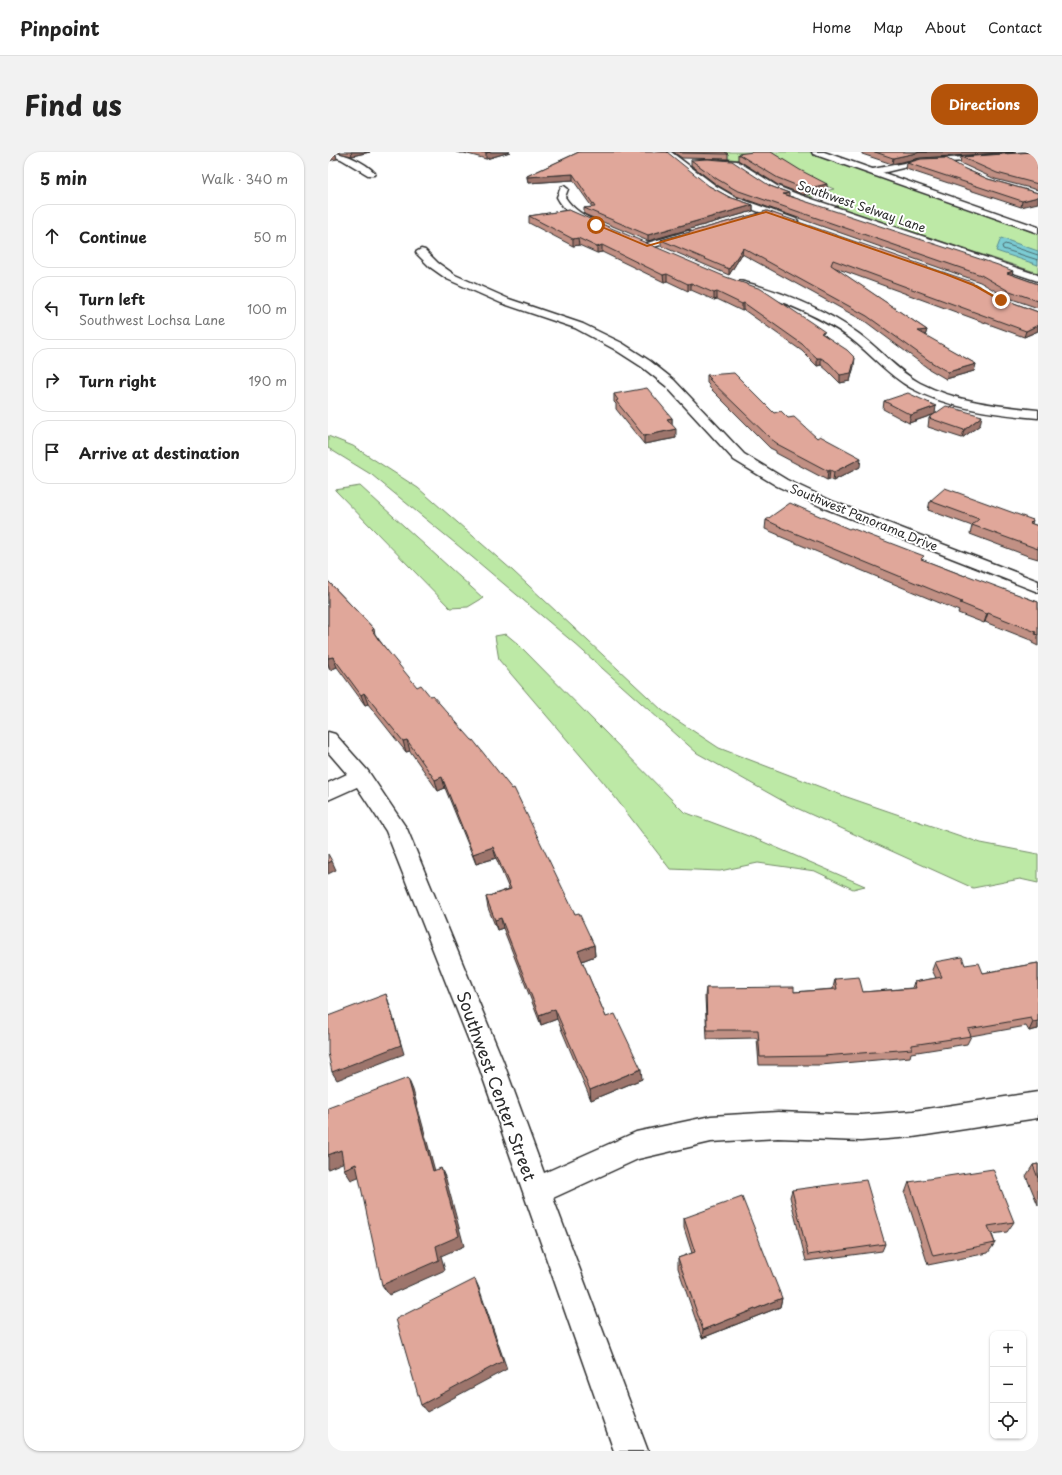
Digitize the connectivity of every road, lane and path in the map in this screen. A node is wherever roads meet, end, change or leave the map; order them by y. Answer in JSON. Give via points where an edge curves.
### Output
{"nodes":[{"id":1,"x":328,"y":152,"type":"edge"},
{"id":2,"x":666,"y":152,"type":"edge"},
{"id":3,"x":816,"y":152,"type":"edge"},
{"id":4,"x":1038,"y":154,"type":"edge"},
{"id":5,"x":946,"y":160,"type":"junction"},
{"id":6,"x":703,"y":161,"type":"edge"},
{"id":7,"x":681,"y":162,"type":"junction"},
{"id":8,"x":692,"y":162,"type":"edge"},
{"id":9,"x":959,"y":169,"type":"edge"},
{"id":10,"x":873,"y":172,"type":"junction"},
{"id":11,"x":371,"y":173,"type":"dead end"},
{"id":12,"x":564,"y":189,"type":"dead end"},
{"id":13,"x":766,"y":212,"type":"junction"},
{"id":14,"x":751,"y":216,"type":"edge"},
{"id":15,"x":803,"y":225,"type":"edge"},
{"id":16,"x":603,"y":228,"type":"edge"},
{"id":17,"x":1038,"y":230,"type":"edge"},
{"id":18,"x":699,"y":231,"type":"edge"},
{"id":19,"x":421,"y":252,"type":"dead end"},
{"id":20,"x":661,"y":252,"type":"edge"},
{"id":21,"x":1038,"y":278,"type":"edge"},
{"id":22,"x":730,"y":281,"type":"edge"},
{"id":23,"x":1038,"y":414,"type":"edge"},
{"id":24,"x":1038,"y":587,"type":"edge"},
{"id":25,"x":328,"y":738,"type":"edge"},
{"id":26,"x":361,"y":776,"type":"junction"},
{"id":27,"x":328,"y":792,"type":"edge"},
{"id":28,"x":1038,"y":1105,"type":"edge"},
{"id":29,"x":536,"y":1191,"type":"junction"},
{"id":30,"x":631,"y":1451,"type":"edge"}],
"edges":[{"from":1,"to":11,"type":"street","via":[[344,157]]},
{"from":2,"to":7,"type":"street"},
{"from":3,"to":10,"type":"main road"},
{"from":4,"to":5,"type":"street"},
{"from":5,"to":9,"type":"street"},
{"from":5,"to":10,"type":"street","via":[[901,165]]},
{"from":6,"to":21,"type":"street","name":"Southwest Selway Lane","via":[[734,163],[774,188],[794,196]]},
{"from":7,"to":8,"type":"street"},
{"from":7,"to":13,"type":"street","via":[[713,188],[732,199]]},
{"from":10,"to":17,"type":"main road"},
{"from":12,"to":16,"type":"street","via":[[561,197],[566,207],[577,216]]},
{"from":13,"to":14,"type":"street"},
{"from":13,"to":15,"type":"street"},
{"from":18,"to":20,"type":"street","via":[[643,244]]},
{"from":19,"to":24,"type":"street","name":"Southwest Panorama Drive","via":[[451,277],[505,301],[579,326],[640,360],[670,383],[739,456],[782,483],[829,505]]},
{"from":22,"to":23,"type":"street","via":[[786,300],[817,314],[846,331],[890,369],[915,385],[952,400],[999,410]]},
{"from":25,"to":26,"type":"street","name":"Southwest Center Street"},
{"from":26,"to":27,"type":"street"},
{"from":26,"to":29,"type":"street","name":"Southwest Center Street","via":[[396,829],[490,1061]]},
{"from":28,"to":29,"type":"street","via":[[913,1124],[861,1128],[778,1125],[710,1130],[636,1146]]},
{"from":29,"to":30,"type":"street","name":"Southwest Center Street"}]}
